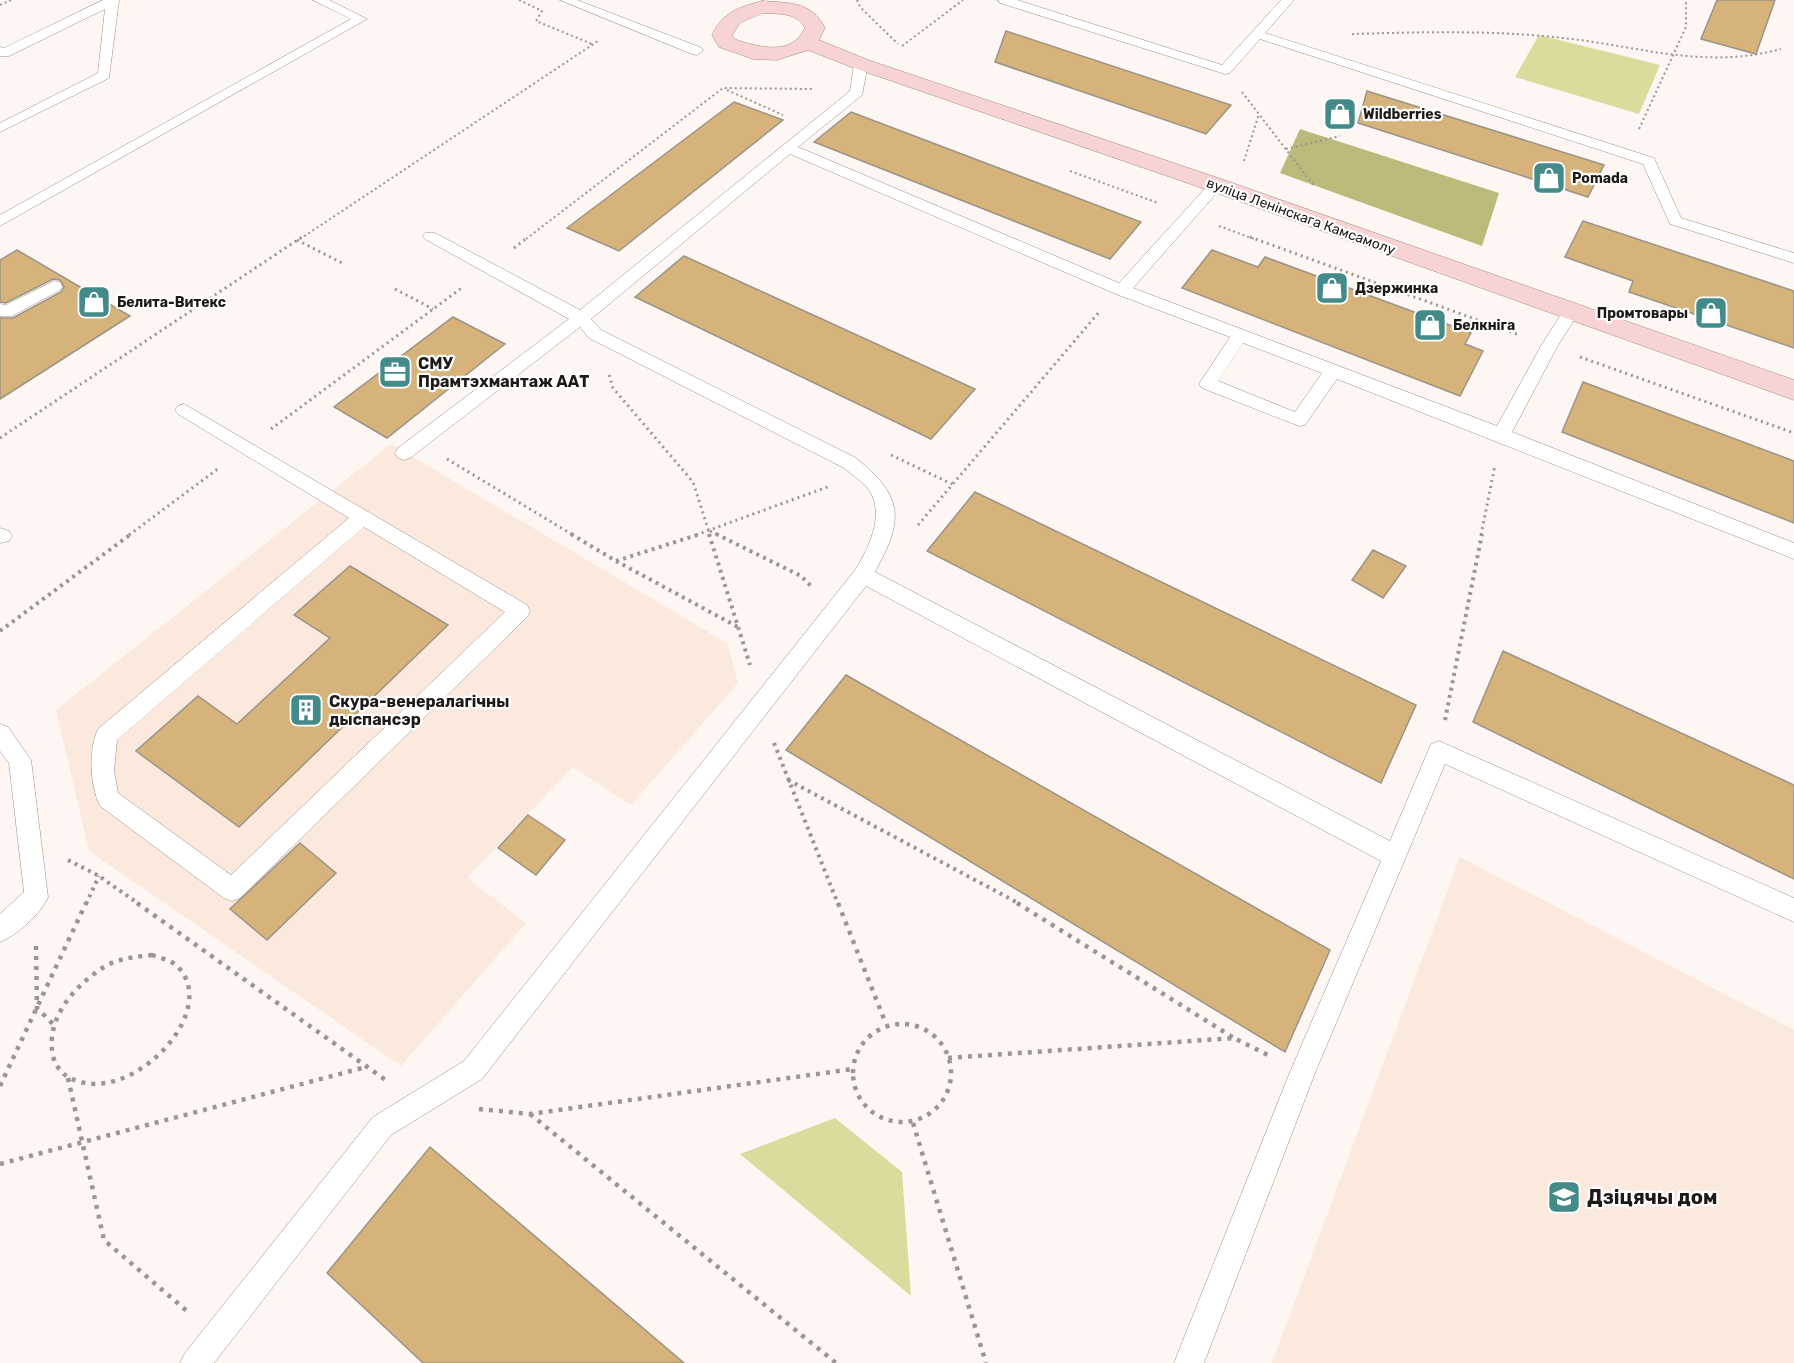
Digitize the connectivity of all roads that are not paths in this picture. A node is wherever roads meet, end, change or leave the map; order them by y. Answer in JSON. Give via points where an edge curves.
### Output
{"nodes":[{"id":1,"x":112,"y":0,"type":"edge"},
{"id":2,"x":319,"y":0,"type":"edge"},
{"id":3,"x":566,"y":0,"type":"edge"},
{"id":4,"x":1004,"y":0,"type":"edge"},
{"id":5,"x":1288,"y":0,"type":"edge"},
{"id":6,"x":783,"y":3,"type":"edge"},
{"id":7,"x":1257,"y":34,"type":"junction"},
{"id":8,"x":808,"y":42,"type":"junction"},
{"id":9,"x":0,"y":51,"type":"edge"},
{"id":10,"x":697,"y":51,"type":"dead end"},
{"id":11,"x":861,"y":64,"type":"junction"},
{"id":12,"x":0,"y":128,"type":"edge"},
{"id":13,"x":788,"y":148,"type":"junction"},
{"id":14,"x":1216,"y":185,"type":"junction"},
{"id":15,"x":0,"y":221,"type":"edge"},
{"id":16,"x":430,"y":236,"type":"dead end"},
{"id":17,"x":1794,"y":258,"type":"edge"},
{"id":18,"x":54,"y":286,"type":"dead end"},
{"id":19,"x":1122,"y":290,"type":"junction"},
{"id":20,"x":0,"y":309,"type":"edge"},
{"id":21,"x":1570,"y":312,"type":"junction"},
{"id":22,"x":581,"y":318,"type":"junction"},
{"id":23,"x":1240,"y":335,"type":"junction"},
{"id":24,"x":1333,"y":370,"type":"junction"},
{"id":25,"x":1794,"y":390,"type":"edge"},
{"id":26,"x":184,"y":410,"type":"dead end"},
{"id":27,"x":1501,"y":435,"type":"junction"},
{"id":28,"x":404,"y":453,"type":"dead end"},
{"id":29,"x":363,"y":517,"type":"junction"},
{"id":30,"x":1794,"y":551,"type":"edge"},
{"id":31,"x":863,"y":575,"type":"junction"},
{"id":32,"x":0,"y":734,"type":"edge"},
{"id":33,"x":1395,"y":856,"type":"junction"},
{"id":34,"x":1794,"y":910,"type":"edge"},
{"id":35,"x":0,"y":930,"type":"edge"},
{"id":36,"x":195,"y":1363,"type":"edge"},
{"id":37,"x":1189,"y":1363,"type":"edge"}],
"edges":[{"from":1,"to":9,"type":"lane","via":[[4,53]]},
{"from":1,"to":12,"type":"lane","via":[[104,75]]},
{"from":2,"to":15,"type":"lane","via":[[362,19]]},
{"from":3,"to":10,"type":"lane"},
{"from":4,"to":7,"type":"lane","via":[[1225,70]]},
{"from":5,"to":7,"type":"lane"},
{"from":6,"to":8,"type":"main road","via":[[813,20],[816,28]]},
{"from":6,"to":8,"type":"main road","via":[[734,17],[725,25],[722,35],[726,44],[750,54],[766,55],[783,53]]},
{"from":7,"to":17,"type":"lane","via":[[1649,161],[1675,220]]},
{"from":8,"to":11,"type":"main road","name":"вуліца Ленінскага Камсамолу"},
{"from":11,"to":13,"type":"lane","via":[[857,92]]},
{"from":11,"to":14,"type":"main road","name":"вуліца Ленінскага Камсамолу"},
{"from":13,"to":19,"type":"lane"},
{"from":13,"to":22,"type":"lane"},
{"from":14,"to":19,"type":"lane"},
{"from":14,"to":21,"type":"main road","name":"вуліца Ленінскага Камсамолу"},
{"from":16,"to":22,"type":"lane"},
{"from":18,"to":20,"type":"lane","via":[[6,312]]},
{"from":19,"to":23,"type":"lane"},
{"from":21,"to":25,"type":"main road","name":"вуліца Ленінскага Камсамолу"},
{"from":21,"to":27,"type":"lane"},
{"from":22,"to":28,"type":"lane"},
{"from":22,"to":31,"type":"lane","via":[[595,334],[850,463],[873,482],[883,499],[886,521],[878,552]]},
{"from":23,"to":24,"type":"lane"},
{"from":23,"to":24,"type":"lane","via":[[1208,384],[1299,420]]},
{"from":24,"to":27,"type":"lane"},
{"from":26,"to":29,"type":"lane"},
{"from":27,"to":30,"type":"lane"},
{"from":29,"to":29,"type":"lane","via":[[520,611],[231,890],[108,799],[103,771],[106,736]]},
{"from":31,"to":33,"type":"lane"},
{"from":31,"to":36,"type":"lane","via":[[473,1070],[382,1126]]},
{"from":32,"to":35,"type":"lane","via":[[20,760],[36,897]]},
{"from":33,"to":34,"type":"lane","via":[[1439,751]]},
{"from":33,"to":37,"type":"lane","via":[[1303,1072]]}]}
